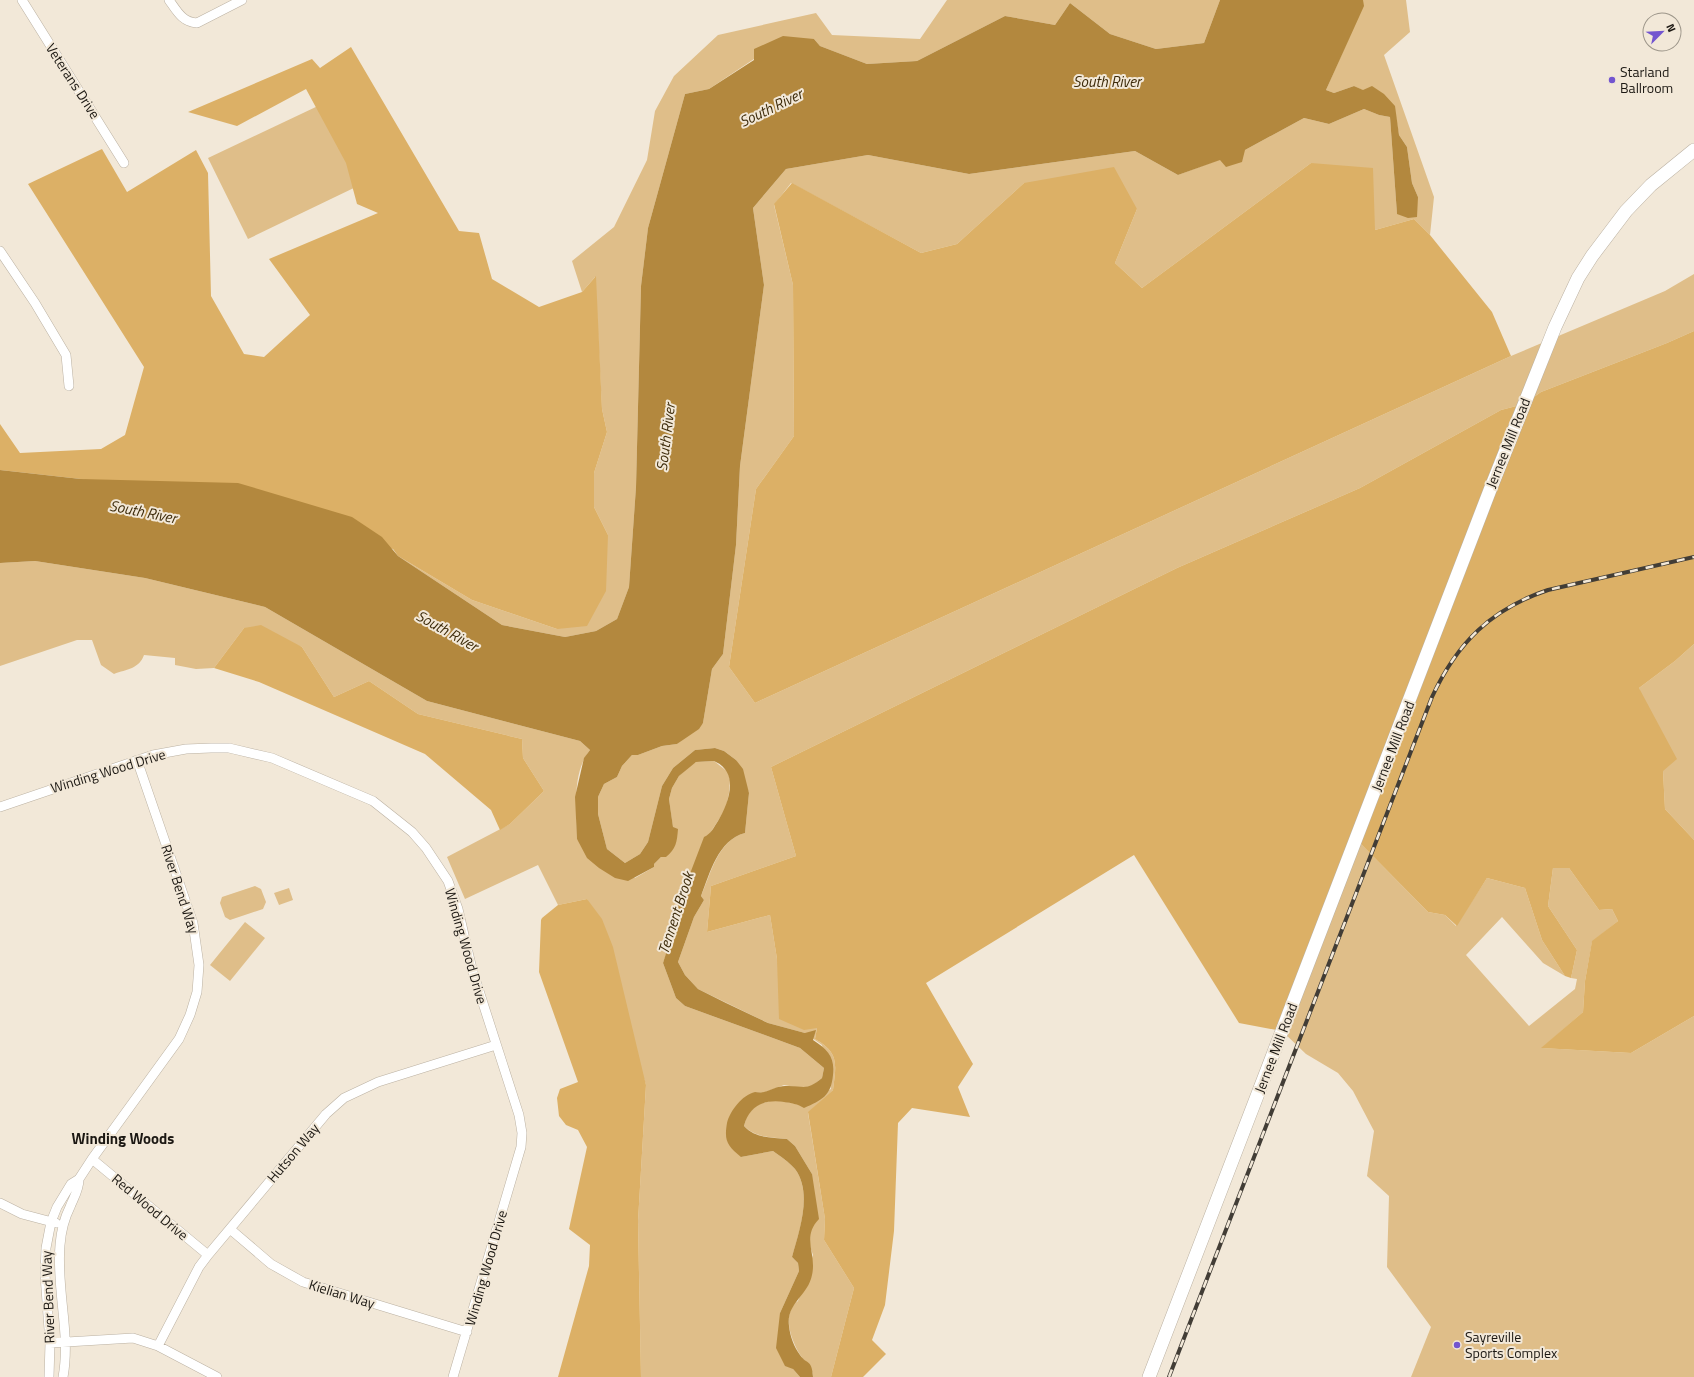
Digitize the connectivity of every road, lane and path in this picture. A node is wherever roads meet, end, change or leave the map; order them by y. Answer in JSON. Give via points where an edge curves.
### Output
{"nodes":[{"id":1,"x":22,"y":0,"type":"edge"},
{"id":2,"x":169,"y":0,"type":"edge"},
{"id":3,"x":242,"y":0,"type":"edge"},
{"id":4,"x":1694,"y":150,"type":"edge"},
{"id":5,"x":124,"y":163,"type":"dead end"},
{"id":6,"x":0,"y":251,"type":"edge"},
{"id":7,"x":70,"y":386,"type":"dead end"},
{"id":8,"x":137,"y":760,"type":"junction"},
{"id":9,"x":0,"y":807,"type":"edge"},
{"id":10,"x":496,"y":1045,"type":"junction"},
{"id":11,"x":92,"y":1159,"type":"junction"},
{"id":12,"x":80,"y":1178,"type":"junction"},
{"id":13,"x":0,"y":1203,"type":"edge"},
{"id":14,"x":51,"y":1222,"type":"junction"},
{"id":15,"x":63,"y":1225,"type":"junction"},
{"id":16,"x":230,"y":1229,"type":"junction"},
{"id":17,"x":208,"y":1255,"type":"junction"},
{"id":18,"x":467,"y":1332,"type":"junction"},
{"id":19,"x":64,"y":1341,"type":"junction"},
{"id":20,"x":50,"y":1343,"type":"junction"},
{"id":21,"x":158,"y":1346,"type":"junction"},
{"id":22,"x":49,"y":1377,"type":"edge"},
{"id":23,"x":63,"y":1377,"type":"edge"},
{"id":24,"x":216,"y":1377,"type":"edge"},
{"id":25,"x":453,"y":1377,"type":"edge"},
{"id":26,"x":1149,"y":1377,"type":"edge"}],
"edges":[{"from":1,"to":5,"type":"street","name":"Veterans Drive"},
{"from":2,"to":3,"type":"street","via":[[181,17],[197,23]]},
{"from":4,"to":26,"type":"street","name":"Jernee Mill Road","via":[[1651,185],[1626,211],[1578,278],[1555,327]]},
{"from":6,"to":7,"type":"street","via":[[66,355]]},
{"from":8,"to":9,"type":"street","name":"Winding Wood Drive"},
{"from":8,"to":10,"type":"street","name":"Winding Wood Drive","via":[[153,754],[186,749],[242,751],[272,758],[362,796],[395,818],[426,848],[448,882]]},
{"from":8,"to":11,"type":"street","name":"River Bend Way","via":[[193,923],[199,964],[197,992],[179,1039]]},
{"from":10,"to":16,"type":"street","name":"Hutson Way","via":[[378,1082],[344,1098],[326,1114]]},
{"from":10,"to":18,"type":"street","name":"Winding Wood Drive","via":[[519,1115],[522,1137]]},
{"from":11,"to":12,"type":"street","name":"River Bend Way"},
{"from":11,"to":17,"type":"street","name":"Red Wood Drive"},
{"from":12,"to":14,"type":"street","name":"River Bend Way","via":[[71,1184],[62,1197]]},
{"from":12,"to":15,"type":"street","name":"River Bend Way","via":[[79,1189]]},
{"from":13,"to":14,"type":"street","via":[[22,1214]]},
{"from":14,"to":15,"type":"street"},
{"from":14,"to":20,"type":"street","name":"River Bend Way","via":[[44,1262]]},
{"from":15,"to":19,"type":"street","name":"River Bend Way","via":[[59,1263]]},
{"from":16,"to":17,"type":"street","name":"Hutson Way"},
{"from":16,"to":18,"type":"street","name":"Kielian Way","via":[[271,1264],[303,1282]]},
{"from":17,"to":21,"type":"street","name":"Hutson Way"},
{"from":18,"to":25,"type":"street","name":"Winding Wood Drive"},
{"from":19,"to":20,"type":"street"},
{"from":19,"to":21,"type":"street","via":[[133,1338]]},
{"from":19,"to":23,"type":"street","name":"River Bend Way"},
{"from":20,"to":22,"type":"street","name":"River Bend Way"},
{"from":21,"to":24,"type":"street"}]}
